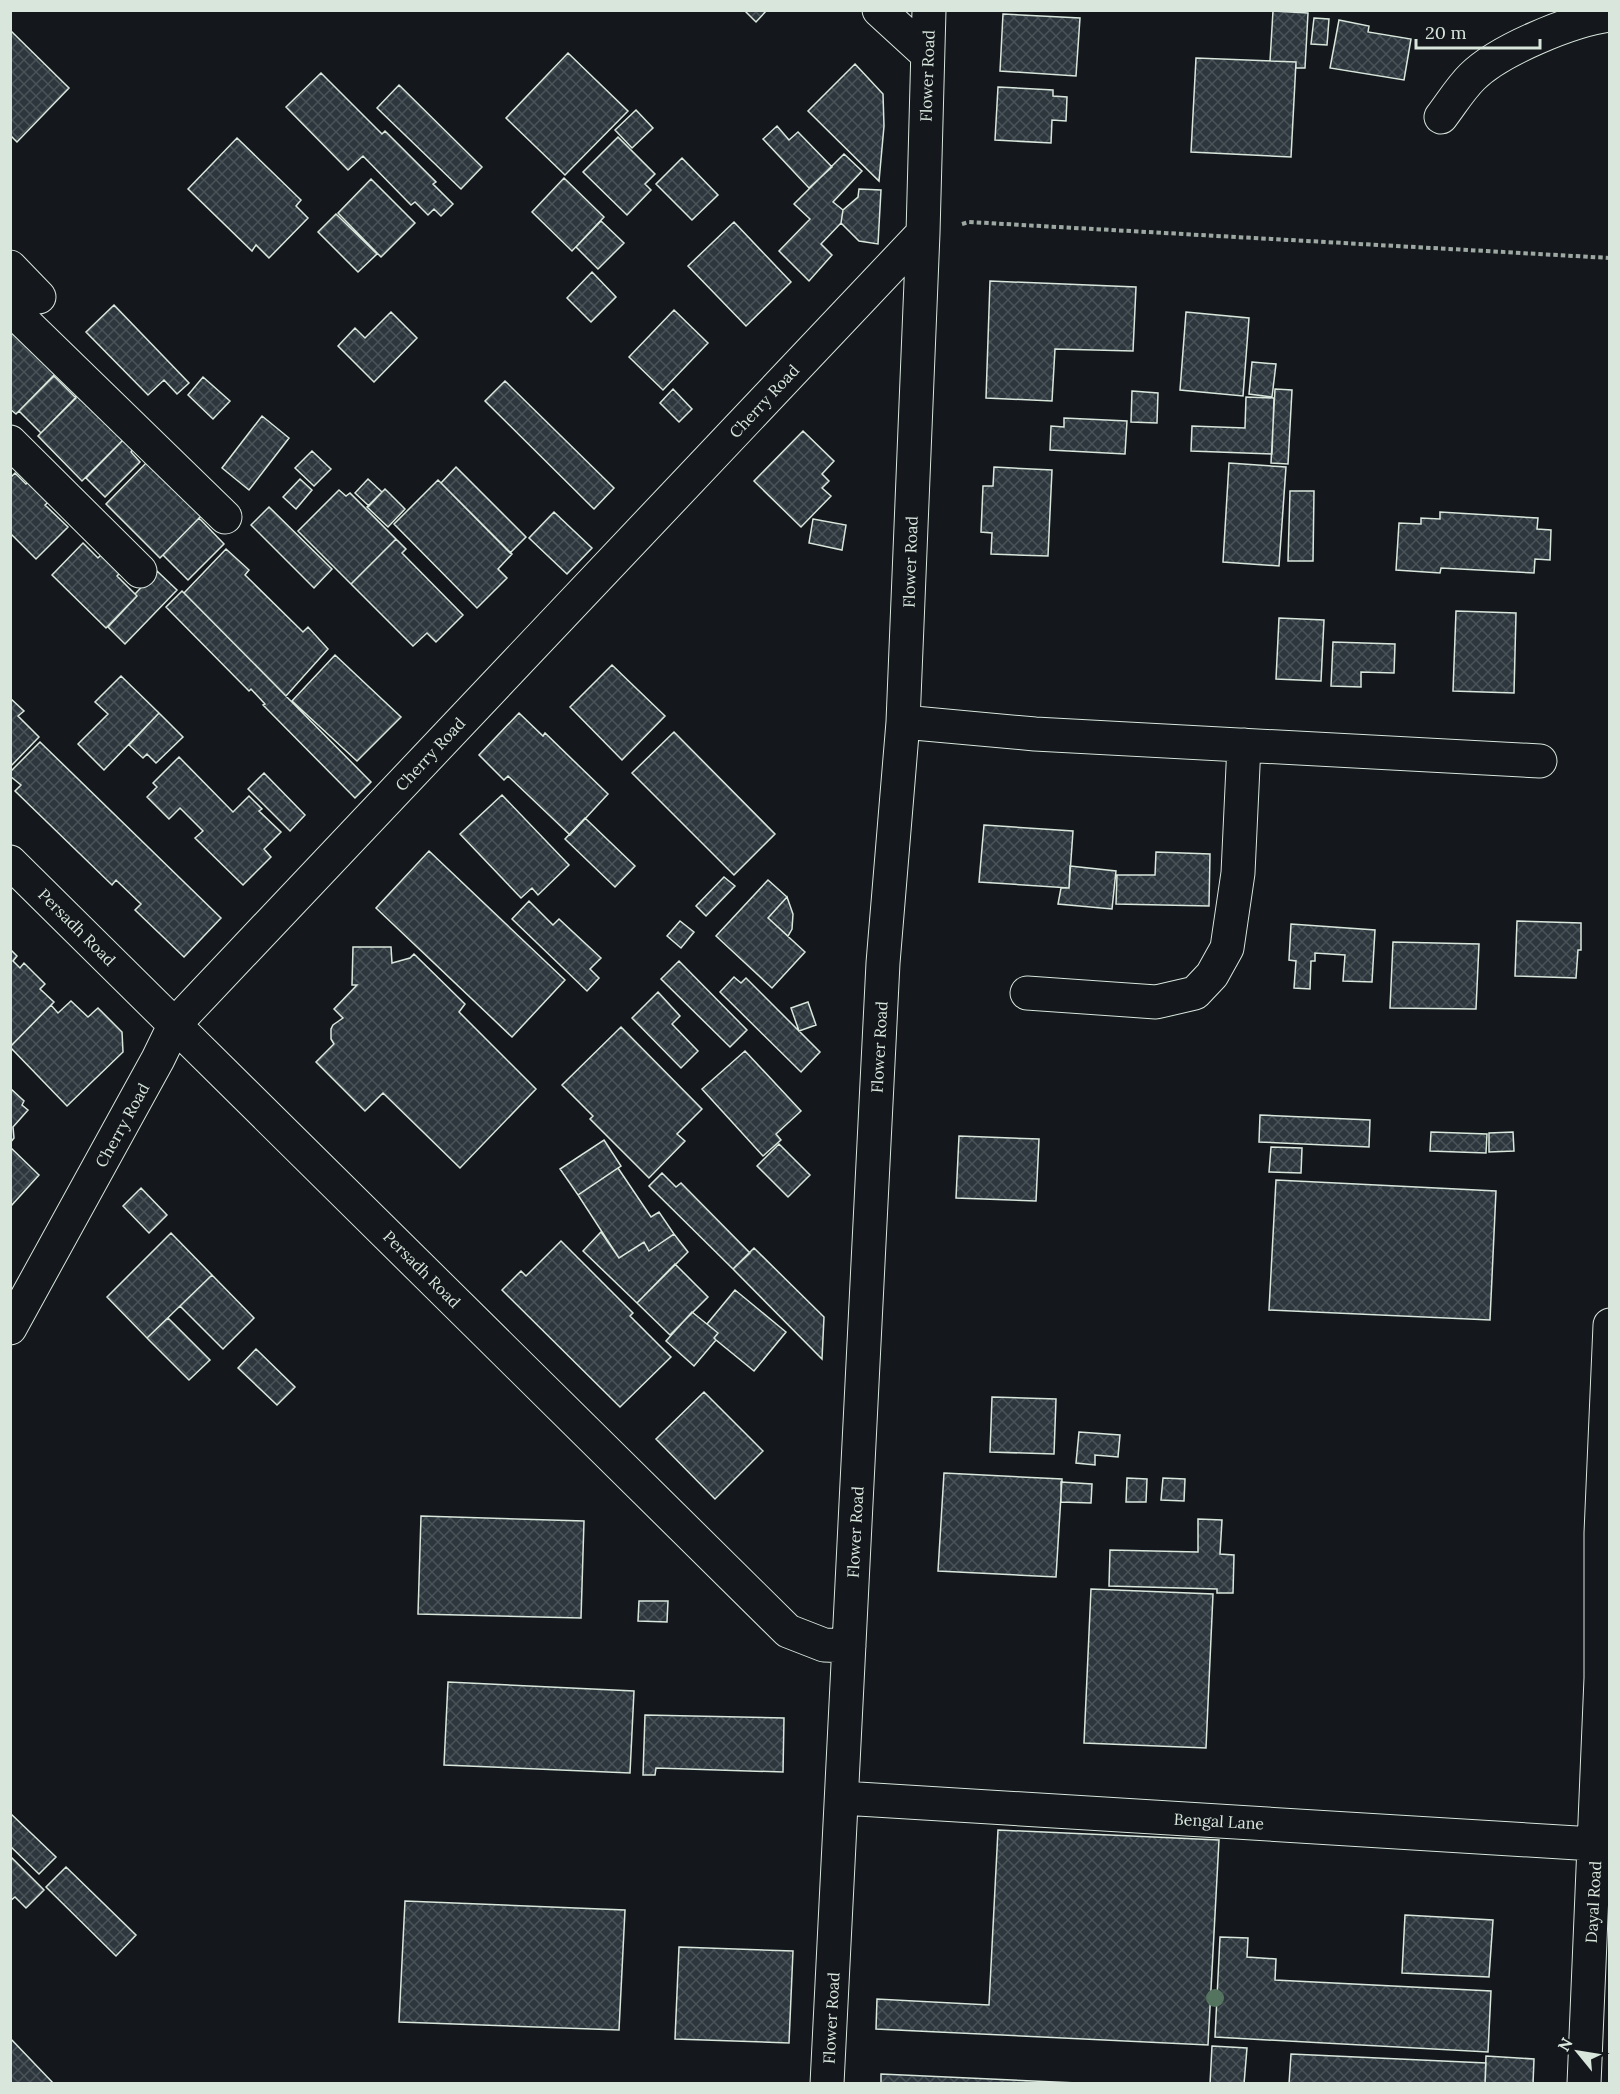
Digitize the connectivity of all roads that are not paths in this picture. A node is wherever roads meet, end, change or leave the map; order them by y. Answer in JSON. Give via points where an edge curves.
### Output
{"nodes":[{"id":1,"x":879,"y":10,"type":"edge"},
{"id":2,"x":929,"y":10,"type":"edge"},
{"id":3,"x":1610,"y":15,"type":"edge"},
{"id":4,"x":927,"y":54,"type":"junction"},
{"id":5,"x":1441,"y":117,"type":"dead end"},
{"id":6,"x":923,"y":233,"type":"junction"},
{"id":7,"x":10,"y":267,"type":"edge"},
{"id":8,"x":25,"y":303,"type":"edge"},
{"id":9,"x":10,"y":442,"type":"edge"},
{"id":10,"x":225,"y":517,"type":"dead end"},
{"id":11,"x":140,"y":571,"type":"dead end"},
{"id":12,"x":903,"y":722,"type":"junction"},
{"id":13,"x":1244,"y":745,"type":"junction"},
{"id":14,"x":1540,"y":761,"type":"dead end"},
{"id":15,"x":10,"y":862,"type":"edge"},
{"id":16,"x":1027,"y":993,"type":"dead end"},
{"id":17,"x":175,"y":1024,"type":"junction"},
{"id":18,"x":1610,"y":1325,"type":"edge"},
{"id":19,"x":10,"y":1328,"type":"edge"},
{"id":20,"x":1606,"y":1445,"type":"edge"},
{"id":21,"x":1605,"y":1535,"type":"edge"},
{"id":22,"x":849,"y":1646,"type":"junction"},
{"id":23,"x":842,"y":1798,"type":"junction"},
{"id":24,"x":1602,"y":1845,"type":"edge"},
{"id":25,"x":827,"y":2084,"type":"edge"},
{"id":26,"x":1584,"y":2084,"type":"edge"}],
"edges":[{"from":1,"to":4,"type":"street"},
{"from":2,"to":4,"type":"street","name":"Flower Road"},
{"from":3,"to":5,"type":"street","via":[[1563,28],[1509,51],[1472,77]]},
{"from":4,"to":6,"type":"street","name":"Flower Road"},
{"from":6,"to":12,"type":"street","name":"Flower Road"},
{"from":6,"to":17,"type":"street","name":"Cherry Road"},
{"from":7,"to":8,"type":"street"},
{"from":8,"to":10,"type":"street"},
{"from":9,"to":11,"type":"street"},
{"from":12,"to":13,"type":"street","via":[[1035,735]]},
{"from":12,"to":22,"type":"street","name":"Flower Road","via":[[883,963]]},
{"from":13,"to":14,"type":"street"},
{"from":13,"to":16,"type":"street","via":[[1238,873],[1227,948],[1212,975],[1195,993],[1156,1002]]},
{"from":15,"to":17,"type":"street","name":"Persadh Road"},
{"from":17,"to":19,"type":"street","name":"Cherry Road"},
{"from":17,"to":22,"type":"street","name":"Persadh Road","via":[[788,1631],[824,1645]]},
{"from":18,"to":20,"type":"street","name":"Dayal Road"},
{"from":20,"to":21,"type":"street","name":"Dayal Road"},
{"from":21,"to":24,"type":"street","name":"Dayal Road"},
{"from":22,"to":23,"type":"street","name":"Flower Road"},
{"from":23,"to":24,"type":"street","name":"Bengal Lane"},
{"from":23,"to":25,"type":"street","name":"Flower Road"},
{"from":24,"to":26,"type":"street","name":"Dayal Road"}]}
